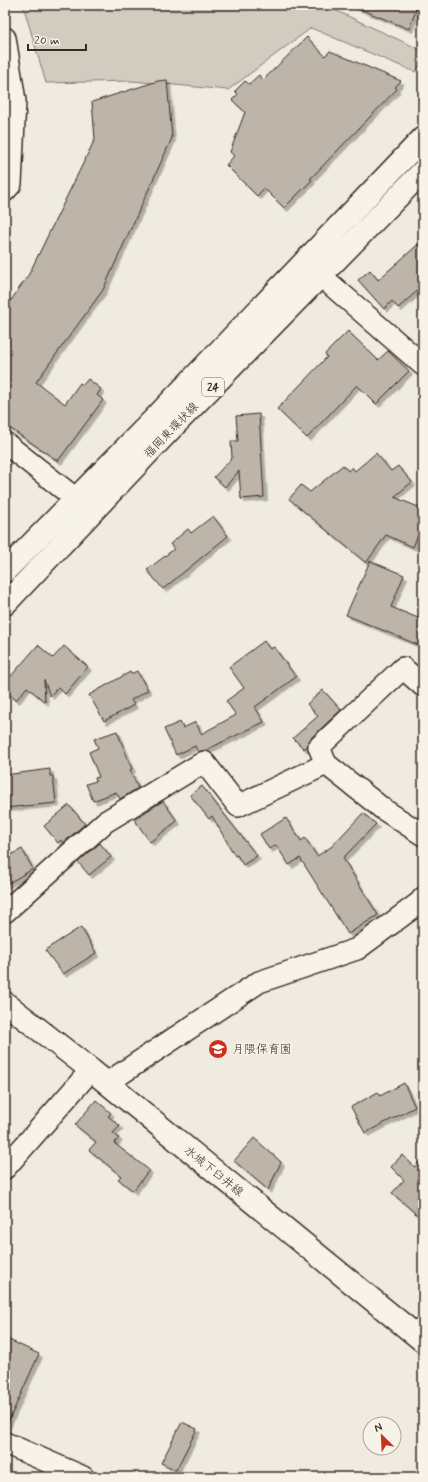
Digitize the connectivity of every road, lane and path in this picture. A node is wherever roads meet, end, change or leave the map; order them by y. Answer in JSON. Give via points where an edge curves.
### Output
{"nodes":[{"id":1,"x":5,"y":38,"type":"edge"},
{"id":2,"x":423,"y":138,"type":"edge"},
{"id":3,"x":423,"y":171,"type":"edge"},
{"id":4,"x":5,"y":191,"type":"edge"},
{"id":5,"x":321,"y":276,"type":"junction"},
{"id":6,"x":423,"y":365,"type":"edge"},
{"id":7,"x":5,"y":443,"type":"edge"},
{"id":8,"x":76,"y":499,"type":"junction"},
{"id":9,"x":5,"y":571,"type":"edge"},
{"id":10,"x":5,"y":604,"type":"edge"},
{"id":11,"x":423,"y":686,"type":"edge"},
{"id":12,"x":326,"y":764,"type":"junction"},
{"id":13,"x":423,"y":835,"type":"edge"},
{"id":14,"x":423,"y":898,"type":"edge"},
{"id":15,"x":5,"y":912,"type":"edge"},
{"id":16,"x":5,"y":1002,"type":"edge"},
{"id":17,"x":99,"y":1076,"type":"junction"},
{"id":18,"x":5,"y":1168,"type":"edge"},
{"id":19,"x":423,"y":1341,"type":"edge"},
{"id":20,"x":5,"y":1443,"type":"edge"},
{"id":21,"x":83,"y":1477,"type":"edge"}],
"edges":[{"from":1,"to":4,"type":"street","via":[[15,101],[11,184]]},
{"from":2,"to":8,"type":"main road","name":"福岡東環状線","number":"24"},
{"from":3,"to":5,"type":"main road","name":"福岡東環状線","number":"24"},
{"from":5,"to":6,"type":"street"},
{"from":5,"to":10,"type":"main road","name":"福岡東環状線","number":"24"},
{"from":7,"to":8,"type":"street"},
{"from":8,"to":9,"type":"main road","name":"福岡東環状線","number":"24"},
{"from":11,"to":12,"type":"street","via":[[403,668],[319,747]]},
{"from":12,"to":13,"type":"street","via":[[383,810]]},
{"from":12,"to":15,"type":"street","via":[[238,806],[204,762],[105,822]]},
{"from":14,"to":17,"type":"street","via":[[357,949],[259,982]]},
{"from":16,"to":17,"type":"main road","name":"水城下臼井線"},
{"from":17,"to":18,"type":"street"},
{"from":17,"to":19,"type":"main road","name":"水城下臼井線"},
{"from":20,"to":21,"type":"street"}]}
